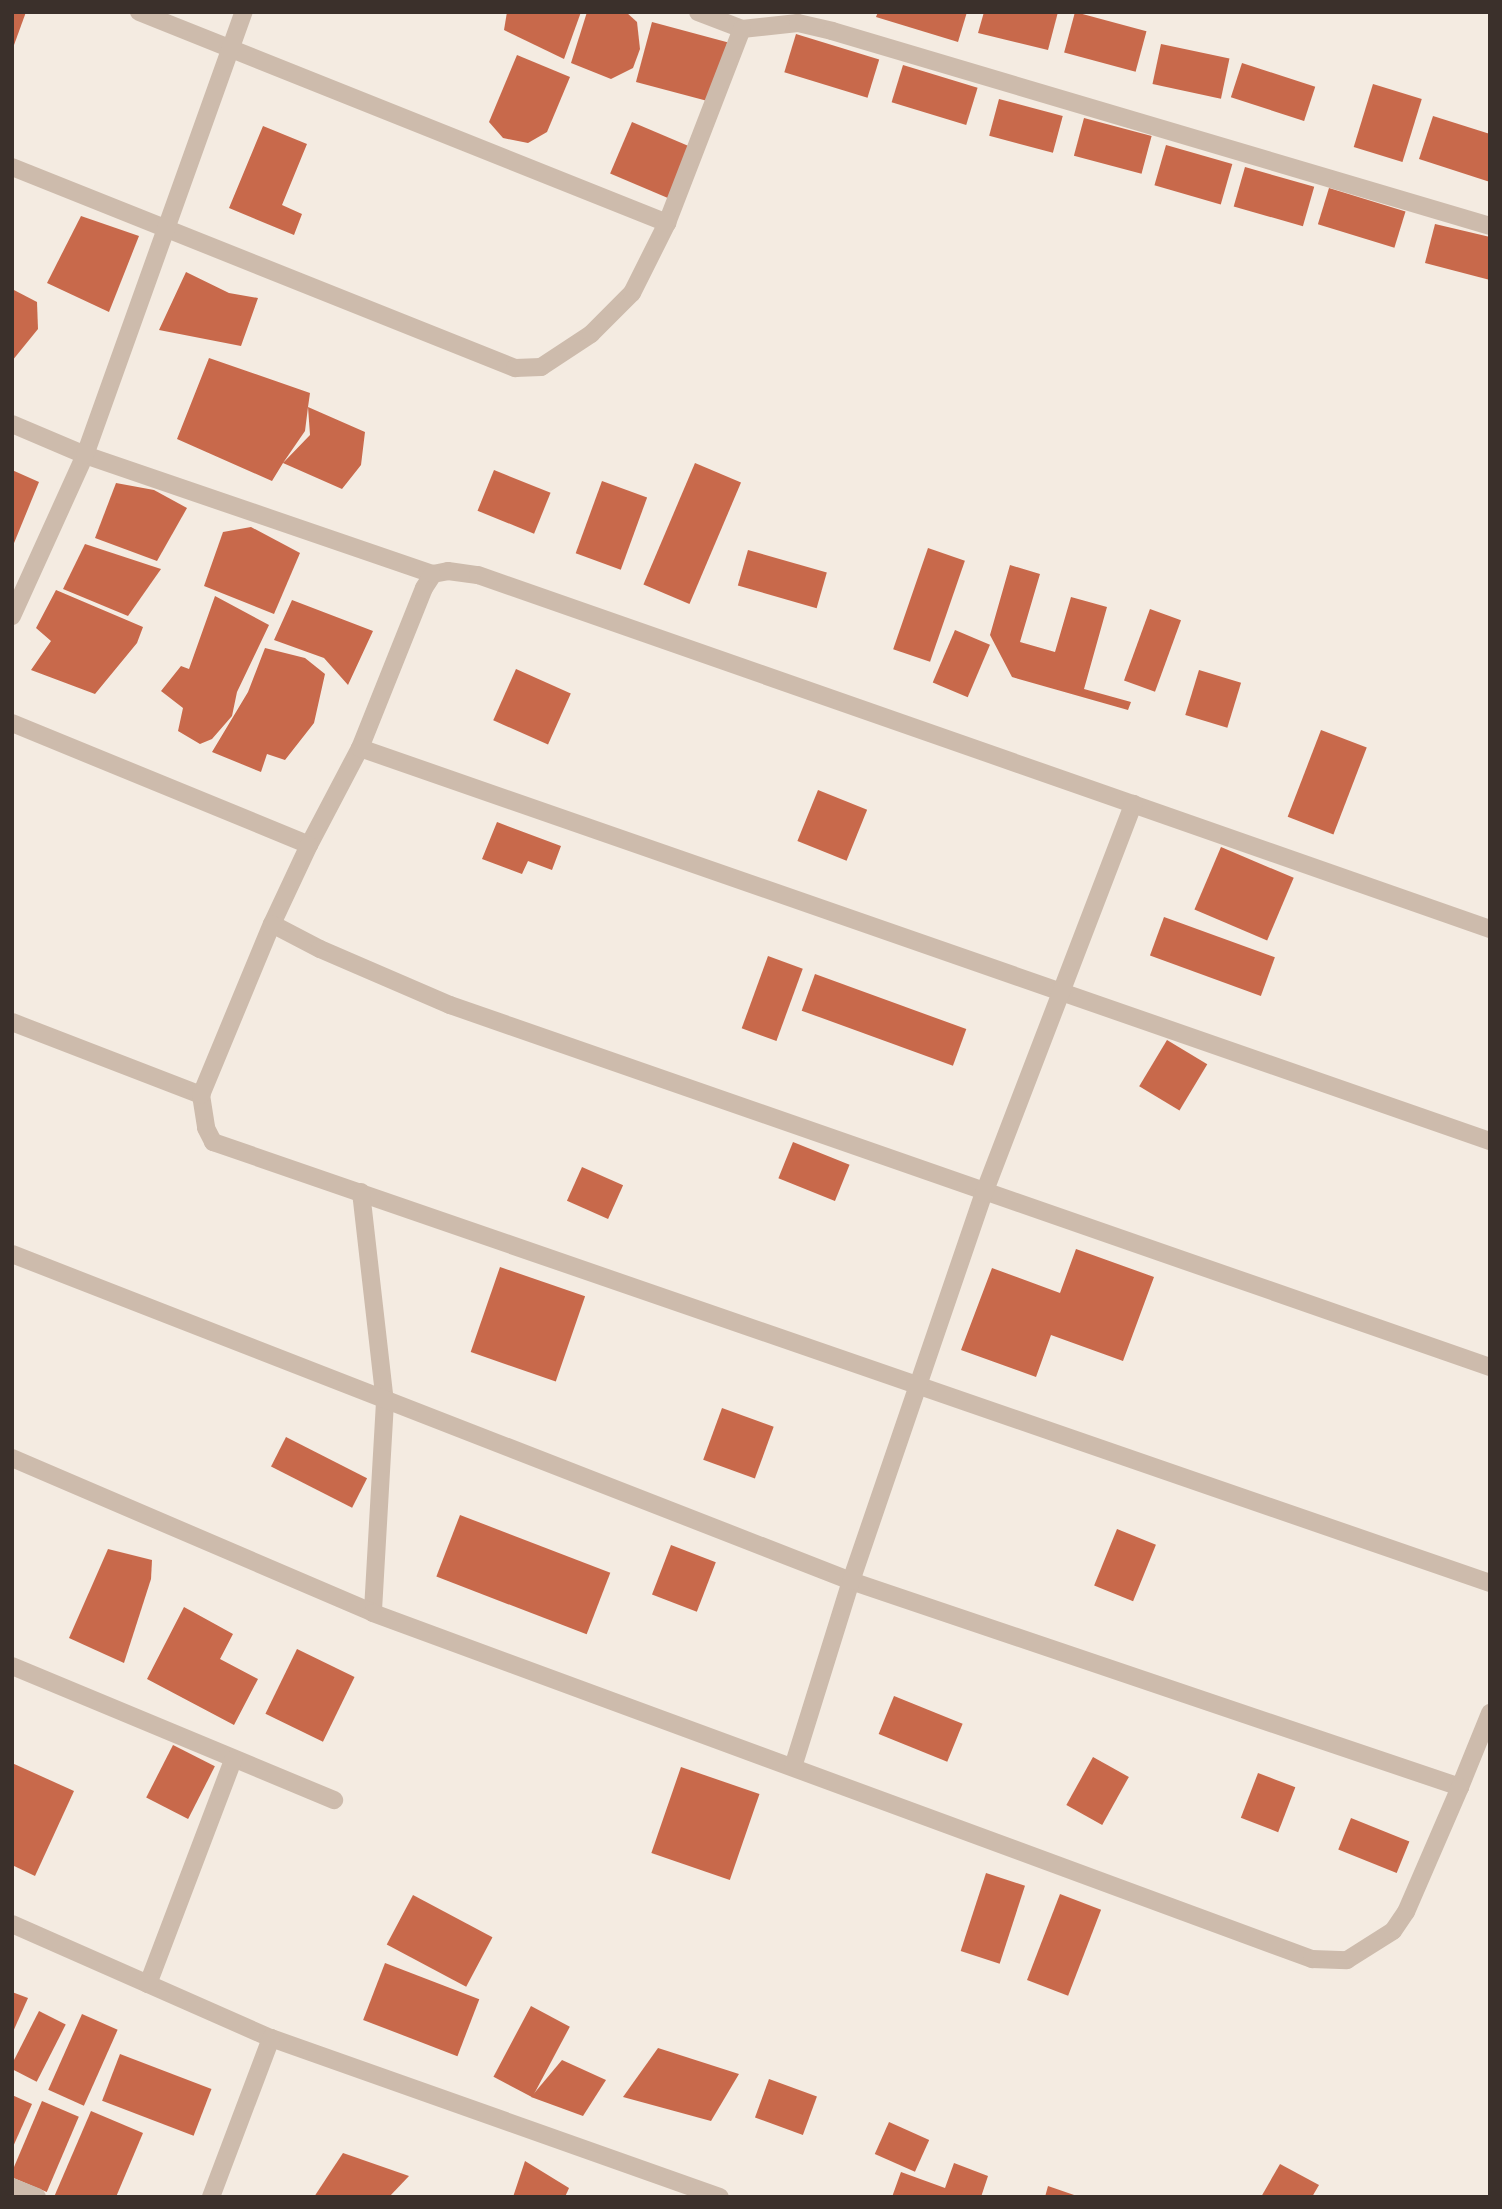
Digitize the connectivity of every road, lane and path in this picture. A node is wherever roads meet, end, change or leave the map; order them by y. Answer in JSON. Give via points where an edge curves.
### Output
{"nodes":[{"id":1,"x":139,"y":12,"type":"edge"},
{"id":2,"x":244,"y":12,"type":"edge"},
{"id":3,"x":698,"y":12,"type":"edge"},
{"id":4,"x":742,"y":29,"type":"junction"},
{"id":5,"x":229,"y":48,"type":"junction"},
{"id":6,"x":12,"y":167,"type":"edge"},
{"id":7,"x":667,"y":223,"type":"junction"},
{"id":8,"x":1490,"y":226,"type":"edge"},
{"id":9,"x":169,"y":227,"type":"junction"},
{"id":10,"x":12,"y":424,"type":"edge"},
{"id":11,"x":85,"y":455,"type":"junction"},
{"id":12,"x":433,"y":574,"type":"junction"},
{"id":13,"x":12,"y":616,"type":"edge"},
{"id":14,"x":12,"y":723,"type":"edge"},
{"id":15,"x":360,"y":748,"type":"junction"},
{"id":16,"x":1133,"y":804,"type":"junction"},
{"id":17,"x":309,"y":845,"type":"junction"},
{"id":18,"x":272,"y":924,"type":"junction"},
{"id":19,"x":1490,"y":929,"type":"edge"},
{"id":20,"x":1060,"y":992,"type":"junction"},
{"id":21,"x":12,"y":1022,"type":"edge"},
{"id":22,"x":201,"y":1095,"type":"junction"},
{"id":23,"x":1490,"y":1141,"type":"edge"},
{"id":24,"x":361,"y":1192,"type":"junction"},
{"id":25,"x":984,"y":1193,"type":"junction"},
{"id":26,"x":12,"y":1254,"type":"edge"},
{"id":27,"x":1490,"y":1367,"type":"edge"},
{"id":28,"x":919,"y":1385,"type":"junction"},
{"id":29,"x":385,"y":1402,"type":"junction"},
{"id":30,"x":12,"y":1458,"type":"edge"},
{"id":31,"x":851,"y":1581,"type":"junction"},
{"id":32,"x":1490,"y":1583,"type":"edge"},
{"id":33,"x":373,"y":1613,"type":"junction"},
{"id":34,"x":12,"y":1666,"type":"edge"},
{"id":35,"x":1490,"y":1713,"type":"edge"},
{"id":36,"x":233,"y":1760,"type":"junction"},
{"id":37,"x":793,"y":1767,"type":"junction"},
{"id":38,"x":1460,"y":1787,"type":"junction"},
{"id":39,"x":334,"y":1800,"type":"dead end"},
{"id":40,"x":12,"y":1924,"type":"edge"},
{"id":41,"x":148,"y":1984,"type":"junction"},
{"id":42,"x":271,"y":2038,"type":"junction"},
{"id":43,"x":12,"y":2187,"type":"edge"},
{"id":44,"x":37,"y":2197,"type":"edge"},
{"id":45,"x":211,"y":2197,"type":"edge"},
{"id":46,"x":720,"y":2197,"type":"edge"}],
"edges":[{"from":1,"to":5,"type":"street"},
{"from":2,"to":5,"type":"street"},
{"from":3,"to":4,"type":"street"},
{"from":4,"to":7,"type":"street"},
{"from":4,"to":8,"type":"street","via":[[798,23],[832,31]]},
{"from":5,"to":7,"type":"street"},
{"from":5,"to":9,"type":"street"},
{"from":6,"to":9,"type":"street"},
{"from":7,"to":9,"type":"street","via":[[632,293],[591,334],[541,367],[528,368],[515,368]]},
{"from":9,"to":11,"type":"street"},
{"from":10,"to":11,"type":"street"},
{"from":11,"to":12,"type":"street"},
{"from":11,"to":13,"type":"street"},
{"from":12,"to":15,"type":"street"},
{"from":12,"to":16,"type":"street","via":[[478,576]]},
{"from":14,"to":17,"type":"street"},
{"from":15,"to":17,"type":"street"},
{"from":15,"to":20,"type":"street"},
{"from":16,"to":19,"type":"street"},
{"from":16,"to":20,"type":"street"},
{"from":17,"to":18,"type":"street"},
{"from":18,"to":22,"type":"street"},
{"from":18,"to":25,"type":"street","via":[[450,1005]]},
{"from":20,"to":23,"type":"street"},
{"from":20,"to":25,"type":"street"},
{"from":21,"to":22,"type":"street"},
{"from":22,"to":24,"type":"street","via":[[206,1129],[214,1142]]},
{"from":24,"to":28,"type":"street"},
{"from":24,"to":29,"type":"street"},
{"from":25,"to":27,"type":"street"},
{"from":25,"to":28,"type":"street"},
{"from":26,"to":29,"type":"street"},
{"from":28,"to":31,"type":"street"},
{"from":28,"to":32,"type":"street"},
{"from":29,"to":31,"type":"street"},
{"from":29,"to":33,"type":"street"},
{"from":30,"to":33,"type":"street"},
{"from":31,"to":37,"type":"street"},
{"from":31,"to":38,"type":"street"},
{"from":33,"to":37,"type":"street"},
{"from":34,"to":36,"type":"street"},
{"from":35,"to":38,"type":"street"},
{"from":36,"to":39,"type":"street"},
{"from":36,"to":41,"type":"street"},
{"from":37,"to":38,"type":"street","via":[[1312,1959],[1356,1955],[1393,1931],[1406,1912]]},
{"from":40,"to":41,"type":"street"},
{"from":41,"to":42,"type":"street"},
{"from":42,"to":45,"type":"street"},
{"from":42,"to":46,"type":"street"},
{"from":43,"to":44,"type":"street"}]}
